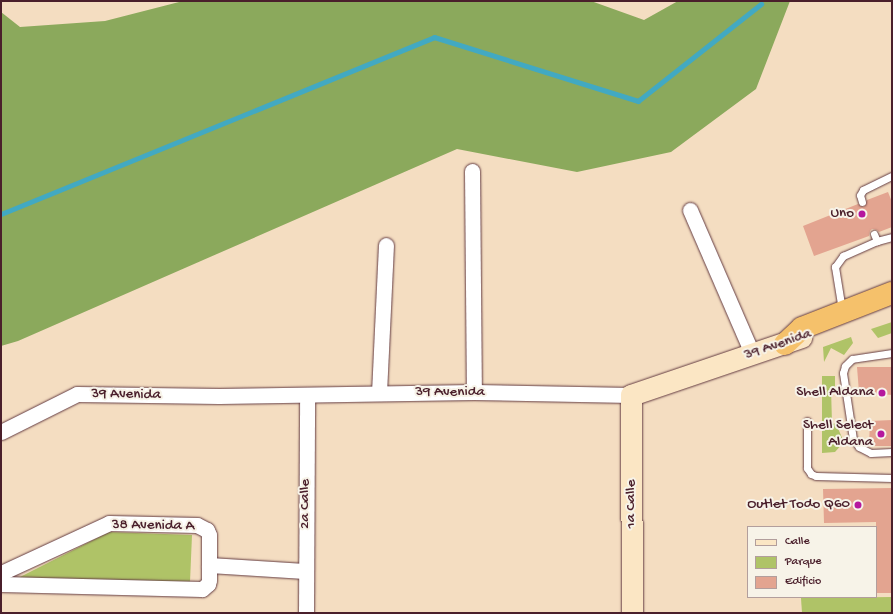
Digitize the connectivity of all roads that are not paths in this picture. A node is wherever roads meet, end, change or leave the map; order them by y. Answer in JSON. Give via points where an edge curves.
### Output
{"nodes":[{"id":1,"x":472,"y":171,"type":"dead end"},
{"id":2,"x":892,"y":176,"type":"edge"},
{"id":3,"x":862,"y":202,"type":"dead end"},
{"id":4,"x":690,"y":210,"type":"dead end"},
{"id":5,"x":892,"y":236,"type":"edge"},
{"id":6,"x":386,"y":245,"type":"dead end"},
{"id":7,"x":892,"y":293,"type":"edge"},
{"id":8,"x":892,"y":303,"type":"edge"},
{"id":9,"x":843,"y":312,"type":"junction"},
{"id":10,"x":785,"y":344,"type":"junction"},
{"id":11,"x":752,"y":353,"type":"junction"},
{"id":12,"x":892,"y":353,"type":"edge"},
{"id":13,"x":474,"y":392,"type":"junction"},
{"id":14,"x":379,"y":393,"type":"junction"},
{"id":15,"x":631,"y":395,"type":"junction"},
{"id":16,"x":306,"y":396,"type":"junction"},
{"id":17,"x":806,"y":421,"type":"dead end"},
{"id":18,"x":1,"y":432,"type":"edge"},
{"id":19,"x":892,"y":452,"type":"edge"},
{"id":20,"x":892,"y":478,"type":"edge"},
{"id":21,"x":209,"y":565,"type":"junction"},
{"id":22,"x":305,"y":571,"type":"junction"},
{"id":23,"x":1,"y":573,"type":"edge"},
{"id":24,"x":1,"y":584,"type":"edge"},
{"id":25,"x":306,"y":613,"type":"edge"},
{"id":26,"x":632,"y":613,"type":"edge"}],
"edges":[{"from":1,"to":13,"type":"street"},
{"from":2,"to":3,"type":"lane","via":[[863,190],[860,194]]},
{"from":4,"to":11,"type":"street"},
{"from":5,"to":9,"type":"lane","via":[[875,238],[843,256],[835,266]]},
{"from":6,"to":14,"type":"street"},
{"from":7,"to":9,"type":"highway"},
{"from":8,"to":10,"type":"street","name":"39 Avenida"},
{"from":9,"to":10,"type":"highway","via":[[802,328]]},
{"from":10,"to":11,"type":"street","name":"39 Avenida"},
{"from":11,"to":15,"type":"street","name":"39 Avenida"},
{"from":12,"to":19,"type":"lane","via":[[852,359],[845,366],[843,373],[852,439],[859,447],[871,453]]},
{"from":13,"to":14,"type":"street","name":"39 Avenida"},
{"from":13,"to":15,"type":"street","name":"39 Avenida"},
{"from":14,"to":16,"type":"street","name":"39 Avenida"},
{"from":15,"to":26,"type":"street","name":"1a Calle"},
{"from":16,"to":18,"type":"street","name":"39 Avenida","via":[[78,394]]},
{"from":16,"to":22,"type":"street","name":"2a Calle"},
{"from":17,"to":20,"type":"lane","via":[[807,468],[811,474]]},
{"from":21,"to":22,"type":"street"},
{"from":21,"to":23,"type":"street","name":"38 Avenida A","via":[[209,535],[203,527],[109,523]]},
{"from":21,"to":24,"type":"street","name":"38 Avenida A","via":[[208,584],[202,588]]},
{"from":22,"to":25,"type":"street","name":"2a Calle"}]}
